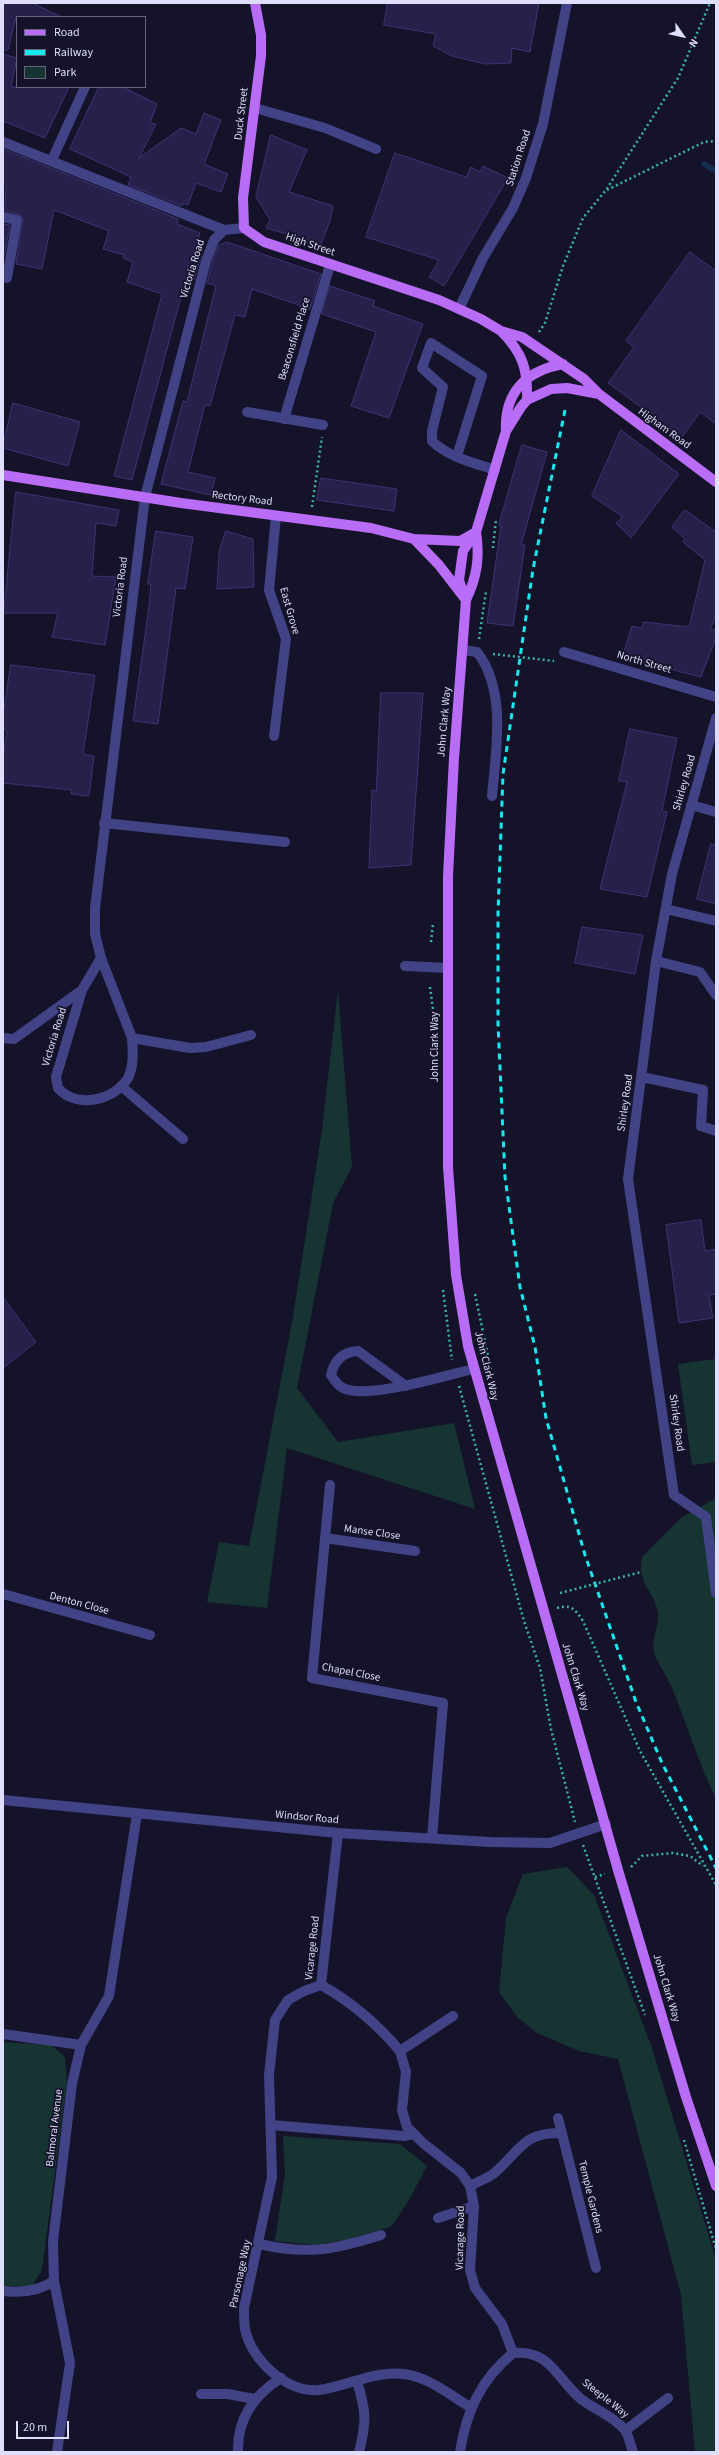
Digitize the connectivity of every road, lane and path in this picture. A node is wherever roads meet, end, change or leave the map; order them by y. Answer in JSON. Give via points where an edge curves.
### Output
{"nodes":[{"id":1,"x":255,"y":3,"type":"edge"},
{"id":2,"x":567,"y":3,"type":"edge"},
{"id":3,"x":710,"y":3,"type":"edge"},
{"id":4,"x":85,"y":88,"type":"edge"},
{"id":5,"x":255,"y":108,"type":"junction"},
{"id":6,"x":716,"y":141,"type":"edge"},
{"id":7,"x":3,"y":142,"type":"edge"},
{"id":8,"x":376,"y":149,"type":"dead end"},
{"id":9,"x":52,"y":160,"type":"junction"},
{"id":10,"x":606,"y":190,"type":"junction"},
{"id":11,"x":3,"y":217,"type":"edge"},
{"id":12,"x":244,"y":228,"type":"junction"},
{"id":13,"x":224,"y":230,"type":"junction"},
{"id":14,"x":330,"y":264,"type":"junction"},
{"id":15,"x":7,"y":278,"type":"dead end"},
{"id":16,"x":459,"y":309,"type":"junction"},
{"id":17,"x":502,"y":331,"type":"junction"},
{"id":18,"x":537,"y":335,"type":"dead end"},
{"id":19,"x":563,"y":364,"type":"junction"},
{"id":20,"x":528,"y":376,"type":"junction"},
{"id":21,"x":599,"y":394,"type":"junction"},
{"id":22,"x":527,"y":400,"type":"junction"},
{"id":23,"x":247,"y":412,"type":"dead end"},
{"id":24,"x":284,"y":419,"type":"junction"},
{"id":25,"x":323,"y":425,"type":"joint"},
{"id":26,"x":506,"y":431,"type":"junction"},
{"id":27,"x":457,"y":456,"type":"junction"},
{"id":28,"x":495,"y":470,"type":"junction"},
{"id":29,"x":3,"y":475,"type":"edge"},
{"id":30,"x":716,"y":482,"type":"edge"},
{"id":31,"x":145,"y":498,"type":"junction"},
{"id":32,"x":496,"y":515,"type":"dead end"},
{"id":33,"x":276,"y":516,"type":"junction"},
{"id":34,"x":311,"y":520,"type":"junction"},
{"id":35,"x":476,"y":532,"type":"junction"},
{"id":36,"x":414,"y":539,"type":"junction"},
{"id":37,"x":492,"y":555,"type":"dead end"},
{"id":38,"x":487,"y":584,"type":"dead end"},
{"id":39,"x":466,"y":600,"type":"junction"},
{"id":40,"x":464,"y":650,"type":"junction"},
{"id":41,"x":477,"y":652,"type":"junction"},
{"id":42,"x":564,"y":652,"type":"joint"},
{"id":43,"x":716,"y":697,"type":"edge"},
{"id":44,"x":716,"y":718,"type":"edge"},
{"id":45,"x":274,"y":736,"type":"dead end"},
{"id":46,"x":492,"y":796,"type":"dead end"},
{"id":47,"x":691,"y":805,"type":"junction"},
{"id":48,"x":716,"y":812,"type":"edge"},
{"id":49,"x":104,"y":823,"type":"junction"},
{"id":50,"x":285,"y":842,"type":"dead end"},
{"id":51,"x":666,"y":909,"type":"junction"},
{"id":52,"x":716,"y":921,"type":"edge"},
{"id":53,"x":100,"y":958,"type":"junction"},
{"id":54,"x":656,"y":961,"type":"junction"},
{"id":55,"x":405,"y":966,"type":"dead end"},
{"id":56,"x":448,"y":968,"type":"junction"},
{"id":57,"x":82,"y":990,"type":"junction"},
{"id":58,"x":716,"y":995,"type":"edge"},
{"id":59,"x":251,"y":1035,"type":"dead end"},
{"id":60,"x":3,"y":1038,"type":"edge"},
{"id":61,"x":132,"y":1038,"type":"junction"},
{"id":62,"x":642,"y":1077,"type":"junction"},
{"id":63,"x":122,"y":1086,"type":"junction"},
{"id":64,"x":716,"y":1131,"type":"edge"},
{"id":65,"x":183,"y":1139,"type":"dead end"},
{"id":66,"x":442,"y":1284,"type":"dead end"},
{"id":67,"x":450,"y":1350,"type":"dead end"},
{"id":68,"x":473,"y":1369,"type":"junction"},
{"id":69,"x":406,"y":1386,"type":"junction"},
{"id":70,"x":463,"y":1399,"type":"dead end"},
{"id":71,"x":330,"y":1484,"type":"dead end"},
{"id":72,"x":325,"y":1538,"type":"junction"},
{"id":73,"x":415,"y":1551,"type":"dead end"},
{"id":74,"x":641,"y":1572,"type":"dead end"},
{"id":75,"x":560,"y":1593,"type":"dead end"},
{"id":76,"x":716,"y":1593,"type":"edge"},
{"id":77,"x":3,"y":1594,"type":"edge"},
{"id":78,"x":556,"y":1608,"type":"dead end"},
{"id":79,"x":150,"y":1635,"type":"dead end"},
{"id":80,"x":3,"y":1800,"type":"edge"},
{"id":81,"x":571,"y":1811,"type":"dead end"},
{"id":82,"x":137,"y":1814,"type":"junction"},
{"id":83,"x":606,"y":1824,"type":"junction"},
{"id":84,"x":338,"y":1834,"type":"junction"},
{"id":85,"x":432,"y":1838,"type":"junction"},
{"id":86,"x":634,"y":1866,"type":"dead end"},
{"id":87,"x":705,"y":1868,"type":"junction"},
{"id":88,"x":595,"y":1877,"type":"dead end"},
{"id":89,"x":716,"y":1885,"type":"edge"},
{"id":90,"x":320,"y":1985,"type":"junction"},
{"id":91,"x":453,"y":2016,"type":"dead end"},
{"id":92,"x":648,"y":2023,"type":"dead end"},
{"id":93,"x":3,"y":2034,"type":"edge"},
{"id":94,"x":81,"y":2045,"type":"junction"},
{"id":95,"x":400,"y":2051,"type":"junction"},
{"id":96,"x":558,"y":2118,"type":"dead end"},
{"id":97,"x":271,"y":2125,"type":"junction"},
{"id":98,"x":682,"y":2132,"type":"dead end"},
{"id":99,"x":562,"y":2133,"type":"junction"},
{"id":100,"x":414,"y":2134,"type":"junction"},
{"id":101,"x":470,"y":2186,"type":"junction"},
{"id":102,"x":716,"y":2186,"type":"edge"},
{"id":103,"x":474,"y":2206,"type":"junction"},
{"id":104,"x":438,"y":2218,"type":"dead end"},
{"id":105,"x":381,"y":2235,"type":"dead end"},
{"id":106,"x":259,"y":2244,"type":"junction"},
{"id":107,"x":716,"y":2249,"type":"edge"},
{"id":108,"x":596,"y":2268,"type":"dead end"},
{"id":109,"x":54,"y":2281,"type":"junction"},
{"id":110,"x":3,"y":2291,"type":"edge"},
{"id":111,"x":513,"y":2353,"type":"junction"},
{"id":112,"x":281,"y":2378,"type":"junction"},
{"id":113,"x":356,"y":2381,"type":"junction"},
{"id":114,"x":201,"y":2394,"type":"dead end"},
{"id":115,"x":668,"y":2398,"type":"dead end"},
{"id":116,"x":254,"y":2399,"type":"junction"},
{"id":117,"x":470,"y":2407,"type":"junction"},
{"id":118,"x":626,"y":2430,"type":"junction"},
{"id":119,"x":57,"y":2452,"type":"edge"},
{"id":120,"x":238,"y":2452,"type":"edge"},
{"id":121,"x":359,"y":2452,"type":"edge"},
{"id":122,"x":460,"y":2452,"type":"edge"},
{"id":123,"x":633,"y":2452,"type":"edge"}],
"edges":[{"from":1,"to":5,"type":"main road","name":"Duck Street","via":[[261,35]]},
{"from":2,"to":16,"type":"street","name":"Station Road","via":[[546,109],[524,185],[483,258]]},
{"from":3,"to":10,"type":"path","via":[[678,78]]},
{"from":4,"to":9,"type":"street"},
{"from":5,"to":8,"type":"street","via":[[325,128]]},
{"from":5,"to":12,"type":"main road","name":"Duck Street","via":[[243,198]]},
{"from":6,"to":10,"type":"path","via":[[704,142]]},
{"from":7,"to":9,"type":"street"},
{"from":9,"to":13,"type":"street"},
{"from":10,"to":18,"type":"path","via":[[583,218],[563,266],[545,323]]},
{"from":11,"to":15,"type":"street","via":[[17,220]]},
{"from":12,"to":13,"type":"street"},
{"from":12,"to":14,"type":"main road","name":"High Street","via":[[264,242]]},
{"from":13,"to":31,"type":"street","name":"Victoria Road","via":[[214,240],[206,260]]},
{"from":14,"to":16,"type":"main road","name":"High Street"},
{"from":14,"to":24,"type":"street","name":"Beaconsfield Place"},
{"from":16,"to":17,"type":"main road","name":"High Street"},
{"from":17,"to":19,"type":"main road","name":"High Street","via":[[522,337]]},
{"from":17,"to":20,"type":"main road","via":[[518,350]]},
{"from":19,"to":20,"type":"main road"},
{"from":19,"to":21,"type":"main road","name":"High Street"},
{"from":20,"to":22,"type":"main road"},
{"from":20,"to":26,"type":"main road","via":[[519,385],[513,398],[506,419]]},
{"from":21,"to":22,"type":"main road","via":[[560,388],[539,393]]},
{"from":21,"to":30,"type":"main road","name":"Higham Road"},
{"from":22,"to":26,"type":"main road"},
{"from":23,"to":24,"type":"street"},
{"from":24,"to":25,"type":"street"},
{"from":25,"to":34,"type":"path"},
{"from":26,"to":28,"type":"main road"},
{"from":27,"to":27,"type":"street","via":[[440,450],[432,441],[443,387],[422,368],[431,343],[482,376]]},
{"from":27,"to":28,"type":"street"},
{"from":28,"to":35,"type":"main road"},
{"from":29,"to":31,"type":"main road","name":"Rectory Road"},
{"from":31,"to":33,"type":"main road","name":"Rectory Road"},
{"from":31,"to":49,"type":"street","name":"Victoria Road"},
{"from":32,"to":37,"type":"path"},
{"from":33,"to":34,"type":"main road","name":"Rectory Road"},
{"from":33,"to":45,"type":"street","name":"East Grove","via":[[269,590],[286,639]]},
{"from":34,"to":36,"type":"main road","name":"Rectory Road","via":[[371,528]]},
{"from":35,"to":36,"type":"main road","name":"Rectory Road","via":[[460,541]]},
{"from":35,"to":39,"type":"main road","via":[[479,550],[476,575]]},
{"from":35,"to":39,"type":"main road","via":[[463,551],[459,580]]},
{"from":36,"to":39,"type":"main road","via":[[439,564]]},
{"from":38,"to":41,"type":"path"},
{"from":39,"to":40,"type":"main road","name":"John Clark Way"},
{"from":40,"to":41,"type":"street"},
{"from":40,"to":56,"type":"main road","name":"John Clark Way","via":[[454,758]]},
{"from":41,"to":42,"type":"path","via":[[554,661]]},
{"from":41,"to":46,"type":"street","via":[[486,663],[497,703]]},
{"from":42,"to":43,"type":"street","name":"North Street"},
{"from":44,"to":47,"type":"street","name":"Shirley Road"},
{"from":47,"to":48,"type":"street"},
{"from":47,"to":51,"type":"street","name":"Shirley Road","via":[[672,874]]},
{"from":49,"to":50,"type":"street"},
{"from":49,"to":53,"type":"street","name":"Victoria Road","via":[[95,908],[95,934]]},
{"from":51,"to":52,"type":"street"},
{"from":51,"to":54,"type":"street","name":"Shirley Road"},
{"from":53,"to":57,"type":"street","name":"Victoria Road"},
{"from":53,"to":61,"type":"street","name":"Victoria Road"},
{"from":54,"to":58,"type":"street","via":[[700,972]]},
{"from":54,"to":62,"type":"street","name":"Shirley Road"},
{"from":55,"to":56,"type":"street"},
{"from":56,"to":68,"type":"main road","name":"John Clark Way","via":[[448,1167],[456,1275]]},
{"from":57,"to":60,"type":"street","via":[[14,1039]]},
{"from":57,"to":63,"type":"street","name":"Victoria Road","via":[[56,1077],[58,1088],[63,1094],[74,1099],[86,1100],[113,1094]]},
{"from":59,"to":61,"type":"street","via":[[206,1047],[190,1048]]},
{"from":61,"to":63,"type":"street","name":"Victoria Road","via":[[131,1069]]},
{"from":62,"to":64,"type":"street","via":[[703,1090],[701,1126]]},
{"from":62,"to":76,"type":"street","name":"Shirley Road","via":[[628,1179],[674,1495],[706,1517]]},
{"from":63,"to":65,"type":"street"},
{"from":66,"to":67,"type":"path"},
{"from":68,"to":69,"type":"street"},
{"from":68,"to":83,"type":"main road","name":"John Clark Way"},
{"from":69,"to":69,"type":"street","via":[[356,1391],[344,1389],[331,1375],[333,1364],[348,1352],[358,1351]]},
{"from":70,"to":81,"type":"path","via":[[524,1621],[540,1668]]},
{"from":71,"to":72,"type":"street","name":"Chapel Close"},
{"from":72,"to":73,"type":"street","name":"Manse Close"},
{"from":72,"to":85,"type":"street","name":"Chapel Close","via":[[312,1678],[443,1702]]},
{"from":74,"to":75,"type":"path","bridge":true},
{"from":77,"to":79,"type":"street","name":"Denton Close"},
{"from":78,"to":87,"type":"path","via":[[566,1606],[575,1609],[583,1620],[640,1751]]},
{"from":80,"to":82,"type":"street","name":"Windsor Road"},
{"from":82,"to":84,"type":"street","name":"Windsor Road"},
{"from":82,"to":94,"type":"street","name":"Balmoral Avenue","via":[[109,1996]]},
{"from":83,"to":85,"type":"street","name":"Windsor Road","via":[[550,1843]]},
{"from":83,"to":102,"type":"main road","name":"John Clark Way","via":[[686,2097]]},
{"from":84,"to":85,"type":"street","name":"Windsor Road"},
{"from":84,"to":90,"type":"street","name":"Vicarage Road"},
{"from":86,"to":87,"type":"path","via":[[642,1856],[673,1853],[690,1856]]},
{"from":87,"to":89,"type":"path"},
{"from":88,"to":92,"type":"path"},
{"from":90,"to":95,"type":"street","name":"Vicarage Road","via":[[340,1996],[389,2037]]},
{"from":90,"to":97,"type":"street","name":"Parsonage Way","via":[[288,2000],[275,2020],[269,2075]]},
{"from":91,"to":95,"type":"street"},
{"from":93,"to":94,"type":"street"},
{"from":94,"to":109,"type":"street","name":"Balmoral Avenue","via":[[72,2084],[53,2241]]},
{"from":95,"to":100,"type":"street","name":"Vicarage Road","via":[[406,2072],[402,2110],[407,2127]]},
{"from":96,"to":99,"type":"street","name":"Temple Gardens"},
{"from":97,"to":100,"type":"street","via":[[404,2136]]},
{"from":97,"to":106,"type":"street","name":"Parsonage Way","via":[[272,2177]]},
{"from":98,"to":107,"type":"path"},
{"from":99,"to":101,"type":"street","via":[[544,2132],[527,2141],[492,2175]]},
{"from":99,"to":108,"type":"street","name":"Temple Gardens"},
{"from":100,"to":101,"type":"street","name":"Vicarage Road","via":[[461,2173]]},
{"from":101,"to":103,"type":"street","name":"Vicarage Road"},
{"from":103,"to":104,"type":"street"},
{"from":103,"to":111,"type":"street","name":"Vicarage Road","via":[[470,2270],[475,2288],[502,2324]]},
{"from":105,"to":106,"type":"street","via":[[339,2248],[319,2250],[286,2250]]},
{"from":106,"to":112,"type":"street","name":"Parsonage Way","via":[[244,2308],[245,2330],[265,2366]]},
{"from":109,"to":110,"type":"street","via":[[46,2287],[16,2292]]},
{"from":109,"to":119,"type":"street","name":"Balmoral Avenue","via":[[70,2363]]},
{"from":111,"to":117,"type":"street","via":[[500,2363]]},
{"from":111,"to":118,"type":"street","name":"Steeple Way","via":[[528,2351],[544,2359],[581,2399],[611,2417]]},
{"from":112,"to":113,"type":"street","name":"Parsonage Way","via":[[298,2388],[319,2390]]},
{"from":112,"to":116,"type":"street"},
{"from":113,"to":117,"type":"street","name":"Parsonage Way","via":[[380,2374],[404,2374],[424,2380]]},
{"from":113,"to":121,"type":"street","via":[[365,2410],[364,2432]]},
{"from":114,"to":116,"type":"street","via":[[228,2394]]},
{"from":115,"to":118,"type":"street"},
{"from":116,"to":120,"type":"street","via":[[240,2430]]},
{"from":117,"to":122,"type":"street"},
{"from":118,"to":123,"type":"street","name":"Steeple Way"}]}
